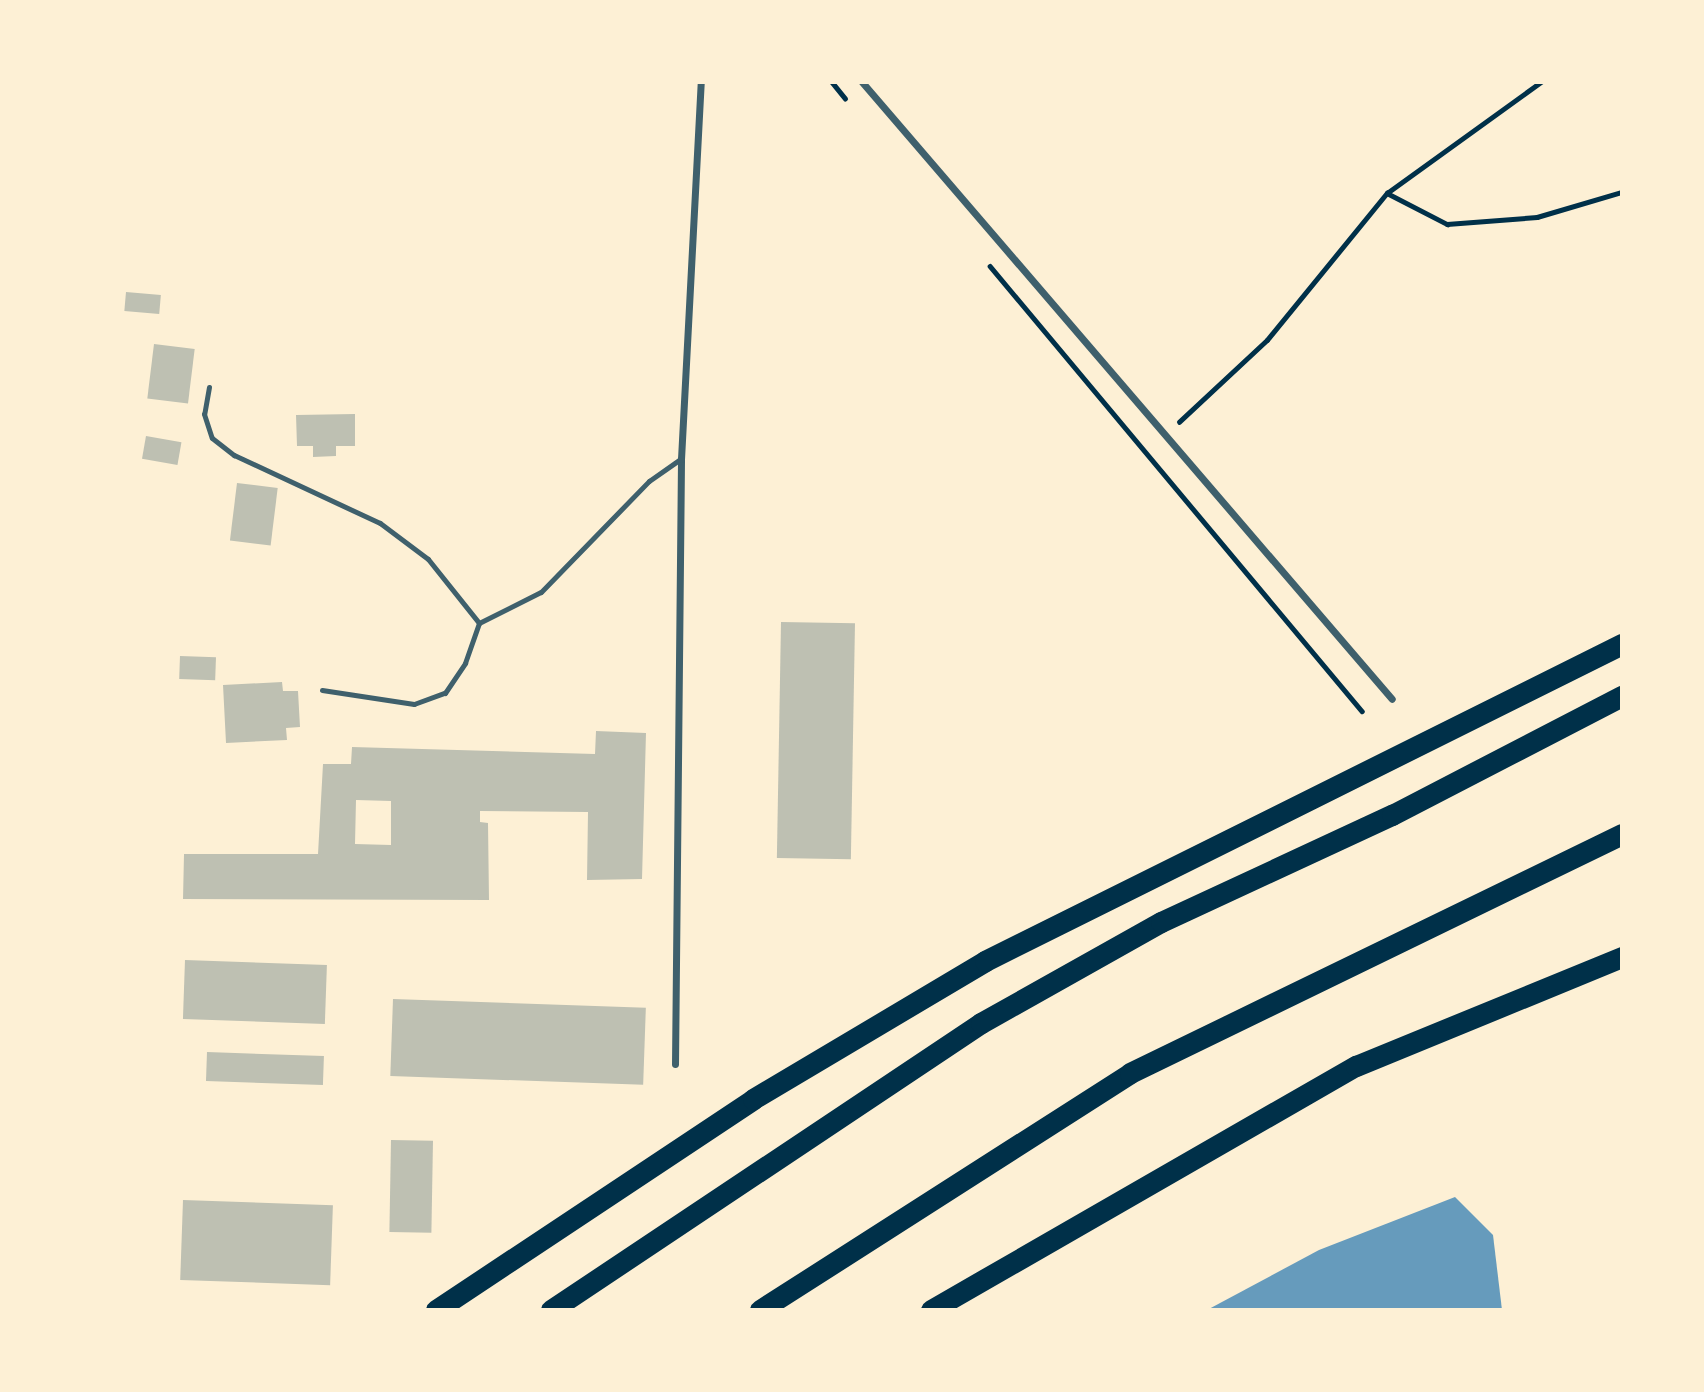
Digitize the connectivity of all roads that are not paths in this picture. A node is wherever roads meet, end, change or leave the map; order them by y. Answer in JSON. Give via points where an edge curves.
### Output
{"nodes":[{"id":1,"x":701,"y":82,"type":"edge"},
{"id":2,"x":862,"y":82,"type":"edge"},
{"id":3,"x":209,"y":387,"type":"dead end"},
{"id":4,"x":681,"y":459,"type":"junction"},
{"id":5,"x":479,"y":623,"type":"junction"},
{"id":6,"x":1622,"y":644,"type":"edge"},
{"id":7,"x":322,"y":690,"type":"dead end"},
{"id":8,"x":1622,"y":696,"type":"edge"},
{"id":9,"x":1392,"y":699,"type":"dead end"},
{"id":10,"x":1622,"y":834,"type":"edge"},
{"id":11,"x":1622,"y":957,"type":"edge"},
{"id":12,"x":675,"y":1064,"type":"dead end"},
{"id":13,"x":436,"y":1310,"type":"edge"},
{"id":14,"x":551,"y":1310,"type":"edge"},
{"id":15,"x":760,"y":1310,"type":"edge"},
{"id":16,"x":931,"y":1310,"type":"edge"}],
"edges":[{"from":1,"to":4,"type":"street"},
{"from":2,"to":9,"type":"street"},
{"from":3,"to":5,"type":"lane","via":[[204,414],[212,438],[234,455],[380,523],[428,559]]},
{"from":4,"to":5,"type":"lane","via":[[649,481],[541,592]]},
{"from":4,"to":12,"type":"street"},
{"from":5,"to":7,"type":"lane","via":[[465,663],[431,702]]},
{"from":6,"to":13,"type":"highway","via":[[985,961],[753,1099]]},
{"from":8,"to":14,"type":"highway","via":[[1392,816],[1161,922],[981,1023]]},
{"from":10,"to":15,"type":"highway","via":[[1130,1073]]},
{"from":11,"to":16,"type":"highway","via":[[1356,1066]]}]}
